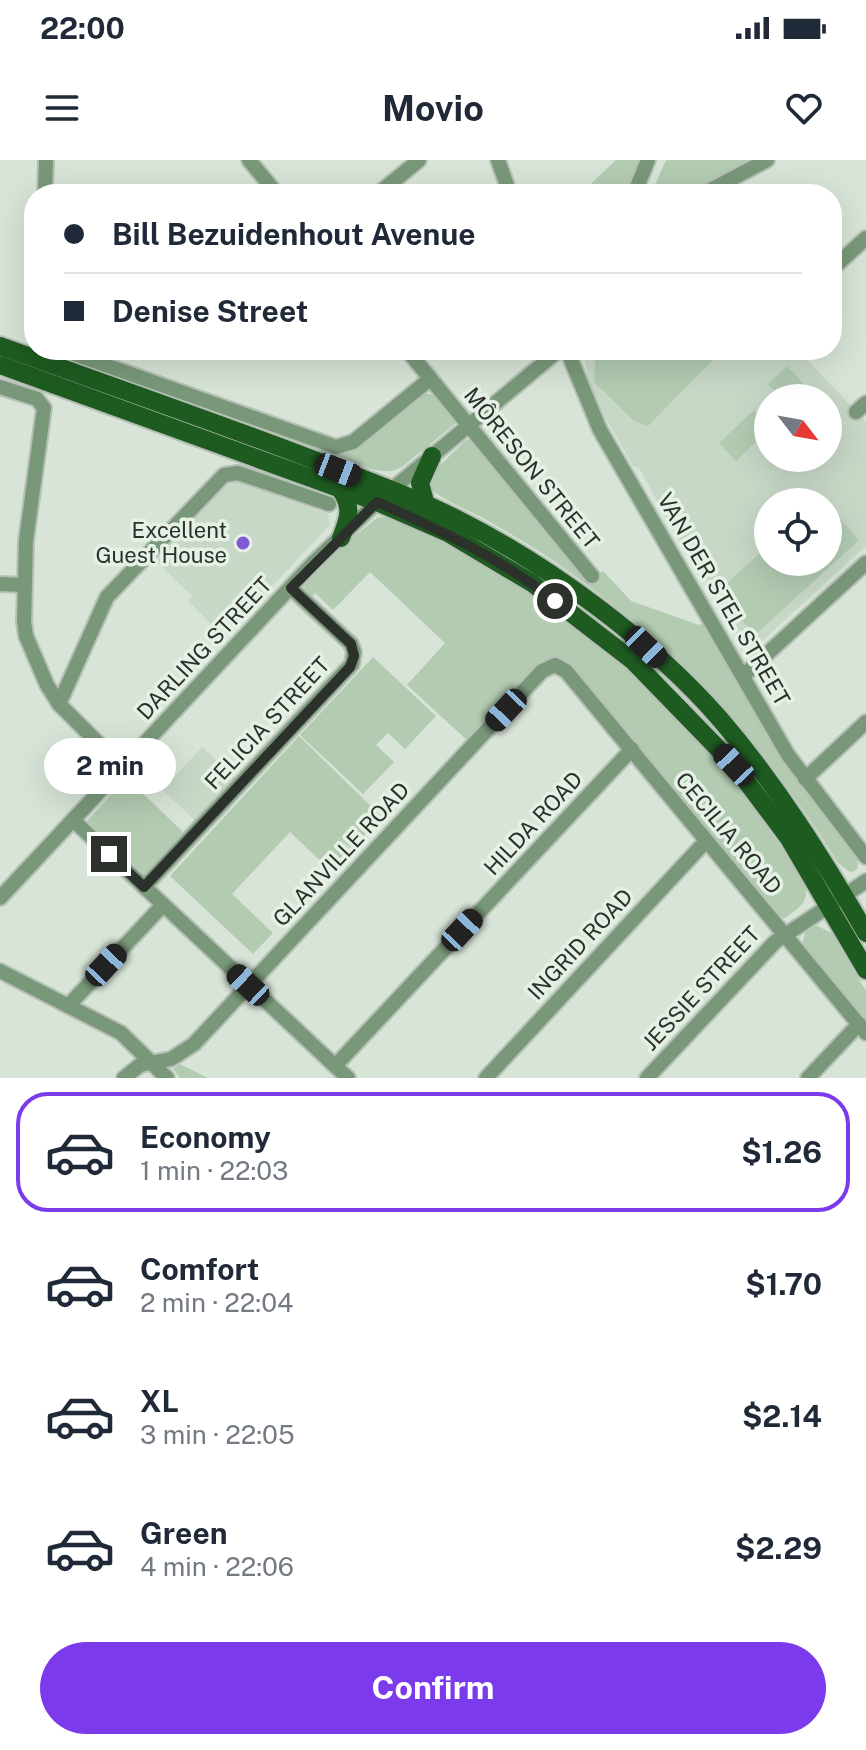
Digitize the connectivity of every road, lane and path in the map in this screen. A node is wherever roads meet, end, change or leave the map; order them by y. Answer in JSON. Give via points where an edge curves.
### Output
{"nodes":[{"id":1,"x":46,"y":160,"type":"edge"},
{"id":2,"x":249,"y":160,"type":"edge"},
{"id":3,"x":419,"y":160,"type":"edge"},
{"id":4,"x":498,"y":160,"type":"edge"},
{"id":5,"x":648,"y":160,"type":"edge"},
{"id":6,"x":767,"y":160,"type":"edge"},
{"id":7,"x":45,"y":184,"type":"edge"},
{"id":8,"x":269,"y":184,"type":"edge"},
{"id":9,"x":390,"y":184,"type":"edge"},
{"id":10,"x":506,"y":184,"type":"edge"},
{"id":11,"x":638,"y":184,"type":"edge"},
{"id":12,"x":722,"y":184,"type":"edge"},
{"id":13,"x":866,"y":238,"type":"edge"},
{"id":14,"x":842,"y":260,"type":"edge"},
{"id":15,"x":0,"y":346,"type":"edge"},
{"id":16,"x":24,"y":355,"type":"edge"},
{"id":17,"x":39,"y":360,"type":"edge"},
{"id":18,"x":91,"y":360,"type":"edge"},
{"id":19,"x":415,"y":360,"type":"edge"},
{"id":20,"x":547,"y":360,"type":"edge"},
{"id":21,"x":571,"y":360,"type":"edge"},
{"id":22,"x":0,"y":365,"type":"edge"},
{"id":23,"x":430,"y":379,"type":"junction"},
{"id":24,"x":0,"y":387,"type":"edge"},
{"id":25,"x":469,"y":425,"type":"junction"},
{"id":26,"x":432,"y":456,"type":"junction"},
{"id":27,"x":334,"y":496,"type":"junction"},
{"id":28,"x":384,"y":496,"type":"junction"},
{"id":29,"x":426,"y":505,"type":"junction"},
{"id":30,"x":341,"y":538,"type":"junction"},
{"id":31,"x":866,"y":563,"type":"edge"},
{"id":32,"x":592,"y":576,"type":"dead end"},
{"id":33,"x":0,"y":584,"type":"edge"},
{"id":34,"x":25,"y":585,"type":"junction"},
{"id":35,"x":291,"y":588,"type":"junction"},
{"id":36,"x":555,"y":665,"type":"joint"},
{"id":37,"x":743,"y":676,"type":"junction"},
{"id":38,"x":59,"y":704,"type":"junction"},
{"id":39,"x":866,"y":722,"type":"edge"},
{"id":40,"x":632,"y":749,"type":"junction"},
{"id":41,"x":122,"y":767,"type":"junction"},
{"id":42,"x":805,"y":779,"type":"junction"},
{"id":43,"x":73,"y":820,"type":"junction"},
{"id":44,"x":706,"y":841,"type":"junction"},
{"id":45,"x":866,"y":857,"type":"edge"},
{"id":46,"x":866,"y":881,"type":"edge"},
{"id":47,"x":144,"y":887,"type":"junction"},
{"id":48,"x":0,"y":898,"type":"edge"},
{"id":49,"x":836,"y":900,"type":"junction"},
{"id":50,"x":163,"y":905,"type":"junction"},
{"id":51,"x":866,"y":933,"type":"edge"},
{"id":52,"x":784,"y":934,"type":"junction"},
{"id":53,"x":866,"y":970,"type":"edge"},
{"id":54,"x":0,"y":971,"type":"edge"},
{"id":55,"x":248,"y":985,"type":"junction"},
{"id":56,"x":68,"y":1006,"type":"junction"},
{"id":57,"x":862,"y":1028,"type":"edge"},
{"id":58,"x":152,"y":1063,"type":"junction"},
{"id":59,"x":335,"y":1066,"type":"junction"},
{"id":60,"x":124,"y":1078,"type":"edge"},
{"id":61,"x":167,"y":1078,"type":"edge"},
{"id":62,"x":348,"y":1078,"type":"edge"},
{"id":63,"x":486,"y":1078,"type":"edge"},
{"id":64,"x":647,"y":1078,"type":"edge"},
{"id":65,"x":808,"y":1078,"type":"edge"}],
"edges":[{"from":1,"to":7,"type":"street"},
{"from":2,"to":8,"type":"street"},
{"from":3,"to":9,"type":"street"},
{"from":4,"to":10,"type":"street"},
{"from":5,"to":11,"type":"street"},
{"from":6,"to":12,"type":"street"},
{"from":13,"to":14,"type":"street"},
{"from":15,"to":16,"type":"main road"},
{"from":17,"to":28,"type":"main road","via":[[228,428]]},
{"from":18,"to":23,"type":"street","via":[[336,447],[353,442]]},
{"from":19,"to":23,"type":"street","name":"MÔRESON STREET"},
{"from":20,"to":25,"type":"street","name":"DARLING STREET"},
{"from":21,"to":37,"type":"street","name":"VAN DER STEL STREET","via":[[600,430]]},
{"from":22,"to":27,"type":"main road"},
{"from":23,"to":25,"type":"street","name":"MÔRESON STREET"},
{"from":24,"to":34,"type":"street","via":[[37,399],[44,408]]},
{"from":25,"to":26,"type":"street","name":"DARLING STREET"},
{"from":25,"to":32,"type":"street","name":"MÔRESON STREET"},
{"from":26,"to":28,"type":"street","name":"DARLING STREET"},
{"from":26,"to":29,"type":"main road","via":[[420,483]]},
{"from":27,"to":28,"type":"main road"},
{"from":27,"to":30,"type":"main road","via":[[347,499],[350,514]]},
{"from":27,"to":38,"type":"street","via":[[238,473],[224,475],[107,597]]},
{"from":28,"to":29,"type":"main road"},
{"from":28,"to":30,"type":"street","name":"DARLING STREET"},
{"from":28,"to":49,"type":"main road","via":[[512,569],[633,661],[734,765]]},
{"from":29,"to":49,"type":"main road","via":[[524,558],[646,647],[718,718],[770,783]]},
{"from":30,"to":35,"type":"street","name":"DARLING STREET"},
{"from":31,"to":37,"type":"street"},
{"from":33,"to":34,"type":"street"},
{"from":34,"to":38,"type":"street","via":[[26,636]]},
{"from":35,"to":41,"type":"street","name":"DARLING STREET"},
{"from":35,"to":47,"type":"street","name":"FELICIA STREET","via":[[351,644],[352,664]]},
{"from":36,"to":40,"type":"street","name":"CECILIA ROAD","via":[[566,671]]},
{"from":36,"to":55,"type":"street","name":"GLANVILLE ROAD","via":[[542,671]]},
{"from":37,"to":42,"type":"street","name":"VAN DER STEL STREET"},
{"from":38,"to":41,"type":"street"},
{"from":39,"to":42,"type":"street"},
{"from":40,"to":44,"type":"street","name":"CECILIA ROAD"},
{"from":40,"to":59,"type":"street","name":"HILDA ROAD"},
{"from":41,"to":43,"type":"street","name":"DARLING STREET"},
{"from":42,"to":45,"type":"street","name":"VAN DER STEL STREET"},
{"from":43,"to":47,"type":"street"},
{"from":43,"to":48,"type":"street","name":"DARLING STREET"},
{"from":44,"to":52,"type":"street","name":"CECILIA ROAD"},
{"from":44,"to":63,"type":"street","name":"INGRID ROAD"},
{"from":46,"to":49,"type":"street","name":"JESSIE STREET"},
{"from":47,"to":50,"type":"street"},
{"from":49,"to":51,"type":"main road"},
{"from":49,"to":52,"type":"street","name":"JESSIE STREET"},
{"from":49,"to":53,"type":"main road"},
{"from":50,"to":55,"type":"street"},
{"from":50,"to":56,"type":"street"},
{"from":52,"to":57,"type":"street","name":"CECILIA ROAD"},
{"from":52,"to":64,"type":"street","name":"JESSIE STREET"},
{"from":54,"to":56,"type":"street"},
{"from":55,"to":58,"type":"street","name":"GLANVILLE ROAD","via":[[194,1044]]},
{"from":55,"to":59,"type":"street"},
{"from":56,"to":58,"type":"street","via":[[121,1033]]},
{"from":57,"to":65,"type":"street"},
{"from":58,"to":60,"type":"street","name":"GLANVILLE ROAD"},
{"from":58,"to":61,"type":"street"},
{"from":59,"to":62,"type":"street"}]}
